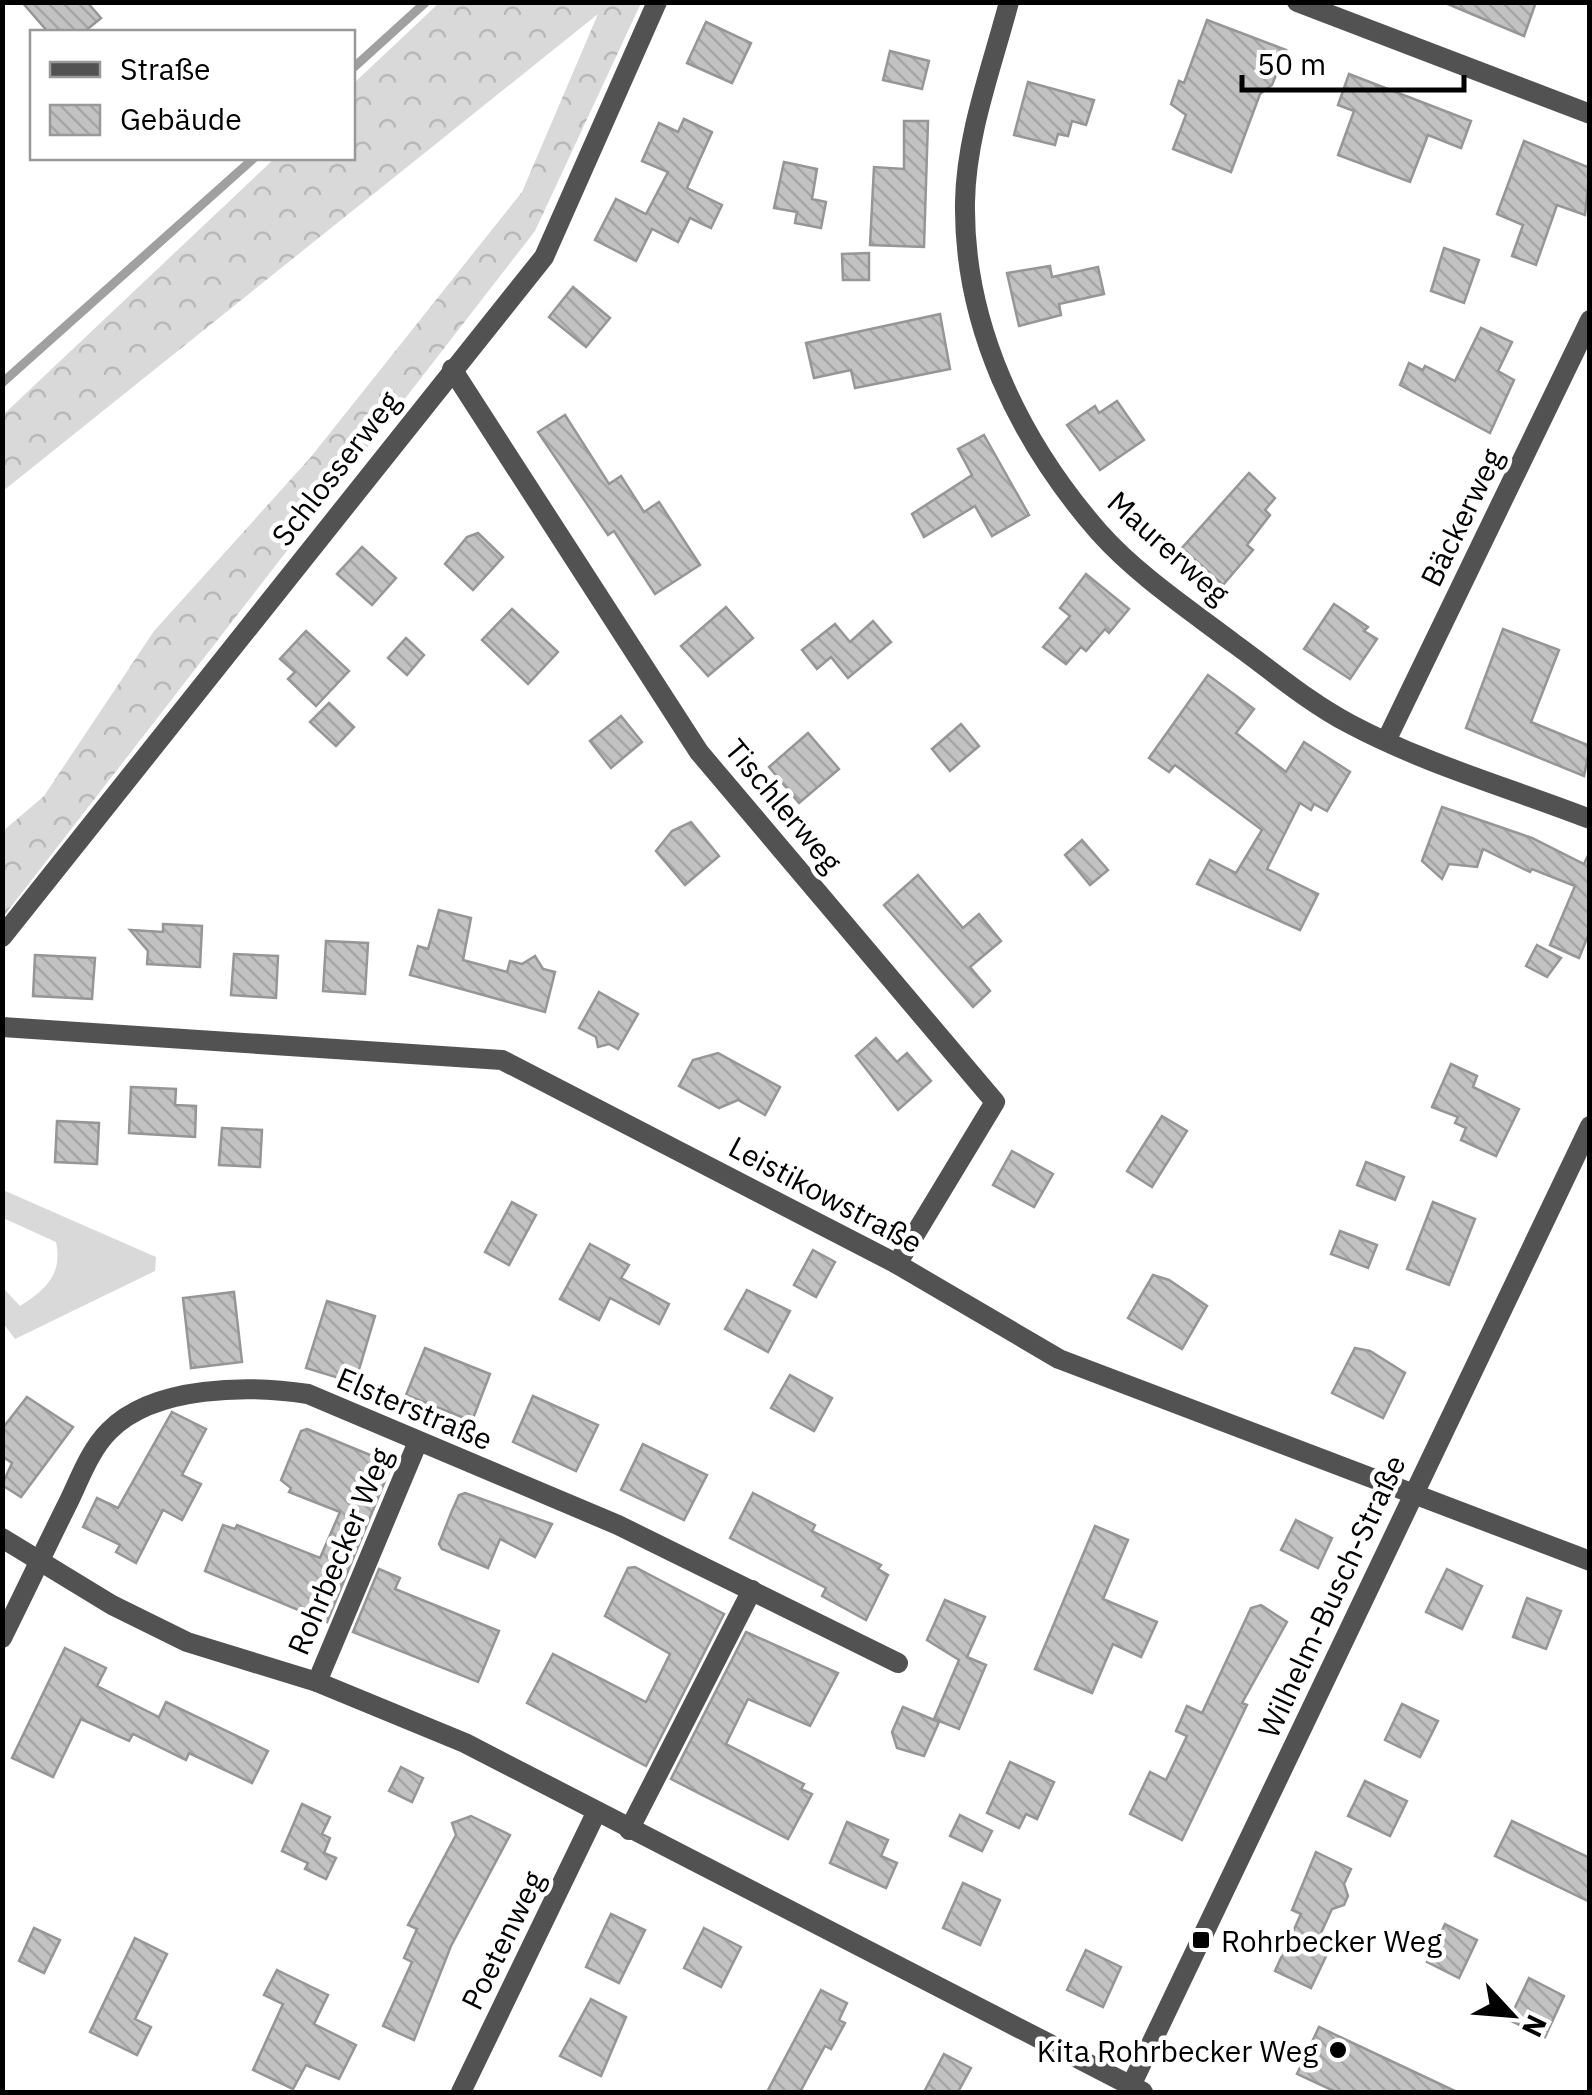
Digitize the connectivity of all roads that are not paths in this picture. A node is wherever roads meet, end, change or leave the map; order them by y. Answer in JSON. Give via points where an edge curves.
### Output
{"nodes":[{"id":1,"x":657,"y":2,"type":"edge"},
{"id":2,"x":1009,"y":2,"type":"edge"},
{"id":3,"x":1297,"y":2,"type":"edge"},
{"id":4,"x":1590,"y":114,"type":"edge"},
{"id":5,"x":1590,"y":320,"type":"edge"},
{"id":6,"x":452,"y":369,"type":"junction"},
{"id":7,"x":1386,"y":741,"type":"junction"},
{"id":8,"x":1590,"y":819,"type":"edge"},
{"id":9,"x":2,"y":937,"type":"edge"},
{"id":10,"x":2,"y":1027,"type":"edge"},
{"id":11,"x":1590,"y":1126,"type":"edge"},
{"id":12,"x":898,"y":1264,"type":"junction"},
{"id":13,"x":417,"y":1444,"type":"junction"},
{"id":14,"x":1412,"y":1494,"type":"junction"},
{"id":15,"x":2,"y":1538,"type":"edge"},
{"id":16,"x":1590,"y":1561,"type":"edge"},
{"id":17,"x":38,"y":1563,"type":"junction"},
{"id":18,"x":752,"y":1590,"type":"junction"},
{"id":19,"x":2,"y":1638,"type":"edge"},
{"id":20,"x":898,"y":1663,"type":"dead end"},
{"id":21,"x":317,"y":1682,"type":"junction"},
{"id":22,"x":596,"y":1813,"type":"junction"},
{"id":23,"x":629,"y":1830,"type":"junction"},
{"id":24,"x":1134,"y":2090,"type":"edge"},
{"id":25,"x":461,"y":2092,"type":"edge"}],
"edges":[{"from":1,"to":6,"type":"street","name":"Schlosserweg","via":[[544,257]]},
{"from":2,"to":7,"type":"street","name":"Maurerweg","via":[[972,143],[966,244],[977,311],[999,377],[1029,436],[1100,532],[1172,597],[1316,704]]},
{"from":3,"to":4,"type":"street"},
{"from":5,"to":7,"type":"street","name":"Bäckerweg"},
{"from":6,"to":9,"type":"street","name":"Schlosserweg"},
{"from":6,"to":12,"type":"street","name":"Tischlerweg","via":[[699,752],[994,1102]]},
{"from":7,"to":8,"type":"street","name":"Maurerweg"},
{"from":10,"to":12,"type":"street","name":"Leistikowstraße","via":[[502,1060]]},
{"from":11,"to":14,"type":"street","name":"Wilhelm-Busch-Straße"},
{"from":12,"to":14,"type":"street","name":"Leistikowstraße","via":[[1060,1360]]},
{"from":13,"to":17,"type":"street","name":"Elsterstraße","via":[[308,1394],[256,1386],[205,1390],[110,1429]]},
{"from":13,"to":18,"type":"street","name":"Elsterstraße","via":[[618,1525]]},
{"from":13,"to":21,"type":"street","name":"Rohrbecker Weg"},
{"from":14,"to":16,"type":"street","name":"Leistikowstraße"},
{"from":14,"to":24,"type":"street","name":"Wilhelm-Busch-Straße"},
{"from":15,"to":17,"type":"street","name":"Rohrbecker Weg"},
{"from":17,"to":19,"type":"street","name":"Elsterstraße"},
{"from":17,"to":21,"type":"street","name":"Rohrbecker Weg","via":[[188,1642]]},
{"from":18,"to":20,"type":"street","name":"Elsterstraße"},
{"from":18,"to":23,"type":"street"},
{"from":21,"to":22,"type":"street","name":"Rohrbecker Weg","via":[[465,1743]]},
{"from":22,"to":23,"type":"street","name":"Rohrbecker Weg"},
{"from":22,"to":25,"type":"street","name":"Poetenweg"},
{"from":23,"to":24,"type":"street","name":"Rohrbecker Weg"}]}
